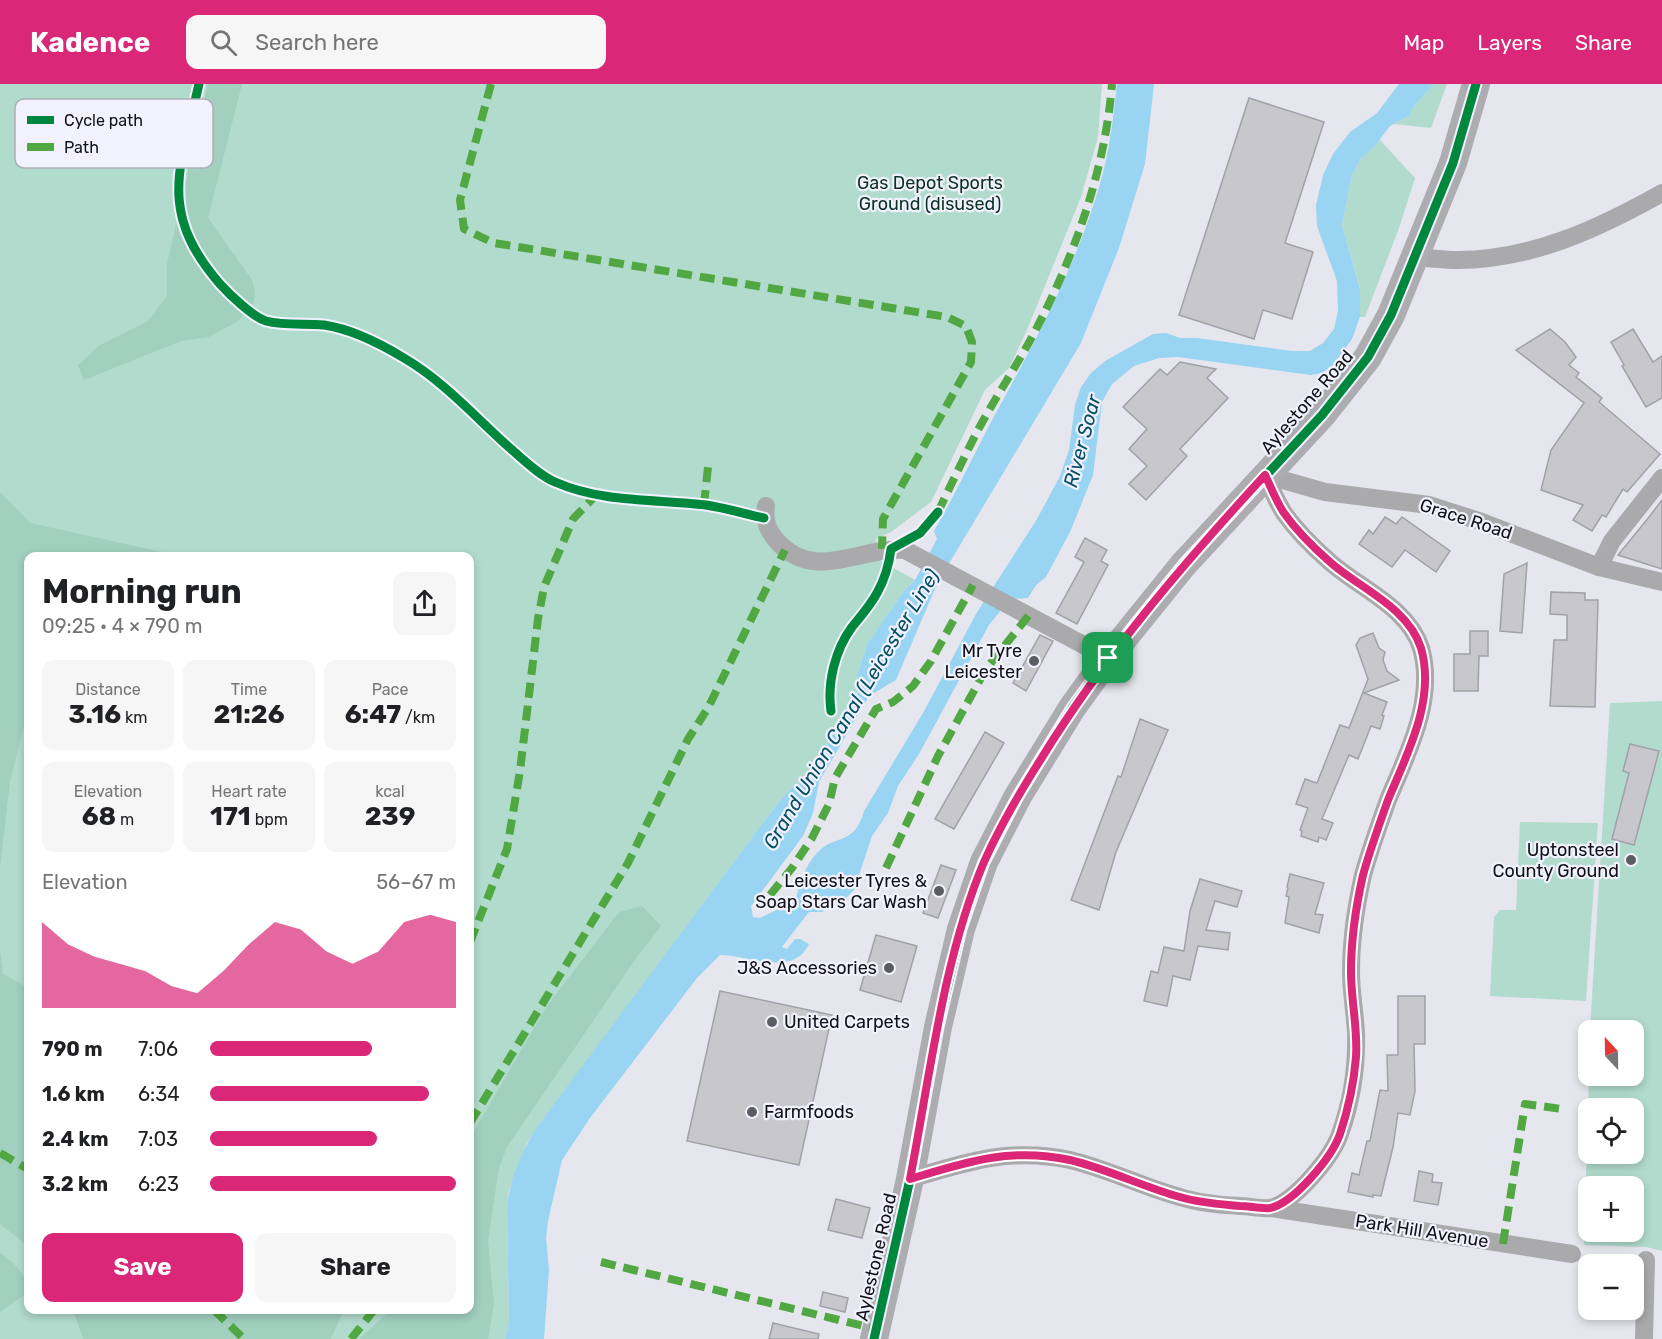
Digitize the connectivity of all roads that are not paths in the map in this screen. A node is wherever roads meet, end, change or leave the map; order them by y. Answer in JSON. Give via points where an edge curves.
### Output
{"nodes":[{"id":1,"x":1476,"y":84,"type":"edge"},
{"id":2,"x":1662,"y":193,"type":"edge"},
{"id":3,"x":1415,"y":256,"type":"junction"},
{"id":4,"x":1265,"y":475,"type":"junction"},
{"id":5,"x":1662,"y":478,"type":"edge"},
{"id":6,"x":766,"y":506,"type":"dead end"},
{"id":7,"x":1599,"y":567,"type":"junction"},
{"id":8,"x":1662,"y":582,"type":"edge"},
{"id":9,"x":1108,"y":658,"type":"junction"},
{"id":10,"x":910,"y":1179,"type":"junction"},
{"id":11,"x":1271,"y":1208,"type":"junction"},
{"id":12,"x":1572,"y":1254,"type":"dead end"},
{"id":13,"x":1646,"y":1260,"type":"dead end"},
{"id":14,"x":1650,"y":1330,"type":"edge"},
{"id":15,"x":874,"y":1339,"type":"edge"}],
"edges":[{"from":1,"to":3,"type":"main road","name":"Aylestone Road","via":[[1453,163]]},
{"from":2,"to":3,"type":"street","via":[[1579,236],[1532,250],[1456,260]]},
{"from":3,"to":4,"type":"main road","name":"Aylestone Road","via":[[1391,315],[1368,357],[1322,415]]},
{"from":4,"to":7,"type":"street","name":"Grace Road","via":[[1325,492],[1429,505]]},
{"from":4,"to":9,"type":"main road","name":"Aylestone Road","via":[[1183,565]]},
{"from":4,"to":11,"type":"street","via":[[1284,512],[1304,536],[1330,562],[1403,620],[1420,646],[1424,672],[1415,733],[1373,841],[1363,879],[1351,973],[1356,1057],[1339,1137],[1304,1186]]},
{"from":5,"to":7,"type":"street","via":[[1612,541]]},
{"from":6,"to":9,"type":"street","via":[[764,518],[785,550],[808,560],[830,563],[882,549],[905,550]]},
{"from":7,"to":8,"type":"street","name":"Grace Road"},
{"from":9,"to":10,"type":"main road","name":"Aylestone Road","via":[[1018,796],[984,862],[961,929],[938,1027]]},
{"from":10,"to":11,"type":"street","name":"Park Hill Avenue","via":[[980,1159],[1018,1154],[1069,1160],[1207,1204]]},
{"from":10,"to":15,"type":"main road","name":"Aylestone Road"},
{"from":11,"to":12,"type":"street","name":"Park Hill Avenue"},
{"from":13,"to":14,"type":"street"}]}
